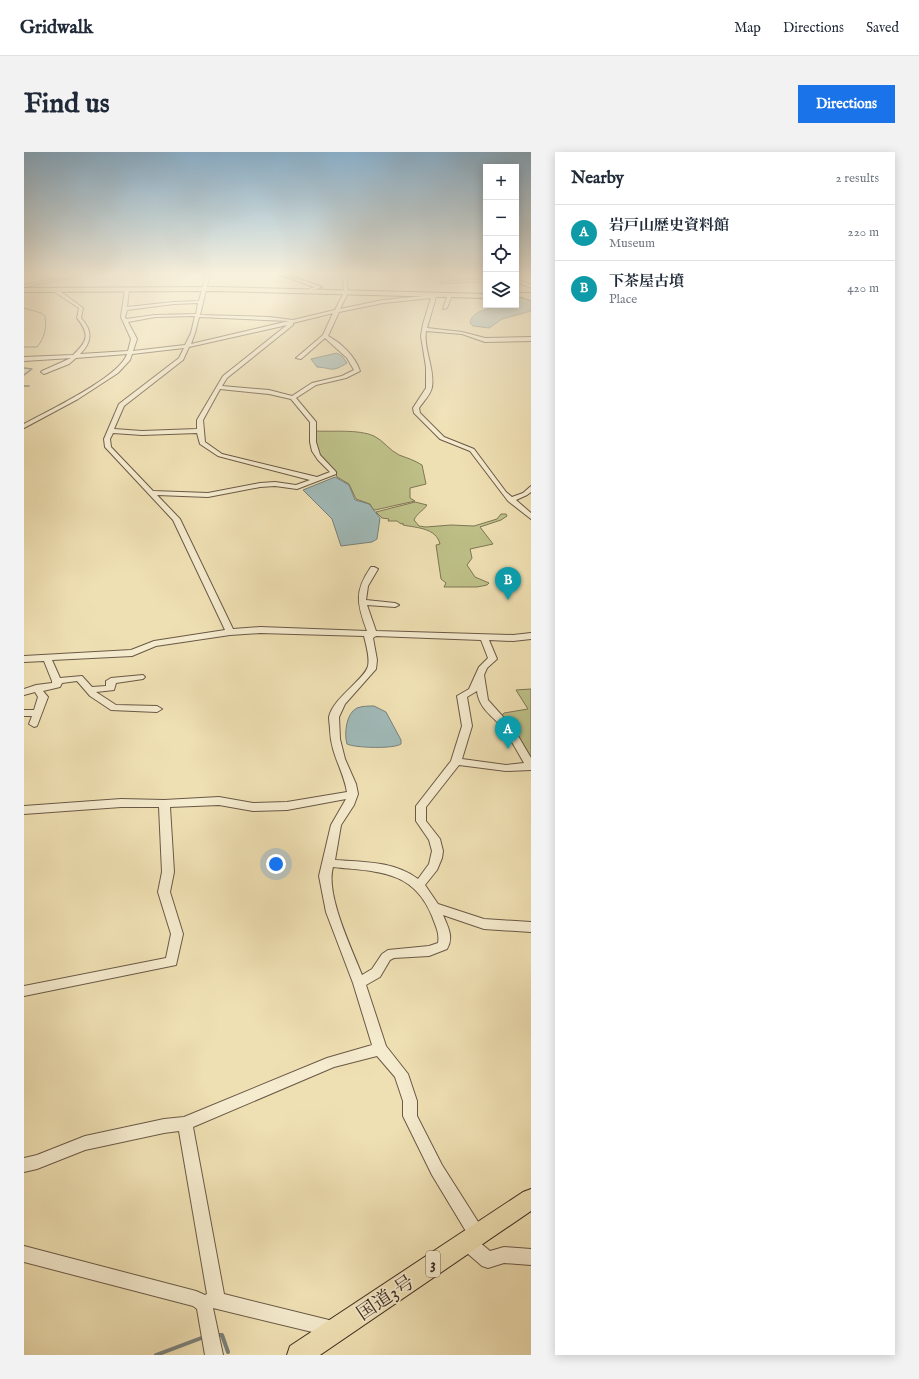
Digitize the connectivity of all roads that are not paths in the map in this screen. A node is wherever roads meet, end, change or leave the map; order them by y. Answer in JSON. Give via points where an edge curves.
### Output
{"nodes":[{"id":1,"x":87,"y":330,"type":"edge"},
{"id":2,"x":129,"y":330,"type":"edge"},
{"id":3,"x":194,"y":330,"type":"edge"},
{"id":4,"x":262,"y":330,"type":"edge"},
{"id":5,"x":285,"y":330,"type":"edge"},
{"id":6,"x":328,"y":330,"type":"edge"},
{"id":7,"x":424,"y":330,"type":"edge"},
{"id":8,"x":435,"y":330,"type":"edge"},
{"id":9,"x":325,"y":336,"type":"junction"},
{"id":10,"x":531,"y":339,"type":"edge"},
{"id":11,"x":187,"y":346,"type":"junction"},
{"id":12,"x":131,"y":353,"type":"junction"},
{"id":13,"x":74,"y":357,"type":"junction"},
{"id":14,"x":299,"y":358,"type":"dead end"},
{"id":15,"x":24,"y":359,"type":"edge"},
{"id":16,"x":44,"y":372,"type":"dead end"},
{"id":17,"x":219,"y":387,"type":"junction"},
{"id":18,"x":293,"y":398,"type":"junction"},
{"id":19,"x":24,"y":426,"type":"edge"},
{"id":20,"x":110,"y":431,"type":"junction"},
{"id":21,"x":200,"y":431,"type":"junction"},
{"id":22,"x":316,"y":479,"type":"junction"},
{"id":23,"x":531,"y":488,"type":"edge"},
{"id":24,"x":151,"y":493,"type":"junction"},
{"id":25,"x":510,"y":500,"type":"junction"},
{"id":26,"x":531,"y":517,"type":"edge"},
{"id":27,"x":374,"y":569,"type":"dead end"},
{"id":28,"x":363,"y":602,"type":"junction"},
{"id":29,"x":395,"y":605,"type":"dead end"},
{"id":30,"x":230,"y":632,"type":"junction"},
{"id":31,"x":371,"y":635,"type":"junction"},
{"id":32,"x":531,"y":636,"type":"edge"},
{"id":33,"x":484,"y":637,"type":"junction"},
{"id":34,"x":47,"y":658,"type":"junction"},
{"id":35,"x":24,"y":659,"type":"edge"},
{"id":36,"x":480,"y":674,"type":"junction"},
{"id":37,"x":140,"y":677,"type":"dead end"},
{"id":38,"x":57,"y":681,"type":"junction"},
{"id":39,"x":36,"y":688,"type":"junction"},
{"id":40,"x":90,"y":690,"type":"junction"},
{"id":41,"x":24,"y":692,"type":"edge"},
{"id":42,"x":157,"y":708,"type":"dead end"},
{"id":43,"x":24,"y":713,"type":"edge"},
{"id":44,"x":37,"y":713,"type":"junction"},
{"id":45,"x":34,"y":724,"type":"dead end"},
{"id":46,"x":456,"y":761,"type":"junction"},
{"id":47,"x":530,"y":766,"type":"edge"},
{"id":48,"x":353,"y":794,"type":"junction"},
{"id":49,"x":164,"y":804,"type":"junction"},
{"id":50,"x":24,"y":810,"type":"edge"},
{"id":51,"x":329,"y":863,"type":"junction"},
{"id":52,"x":418,"y":885,"type":"junction"},
{"id":53,"x":434,"y":908,"type":"junction"},
{"id":54,"x":531,"y":927,"type":"edge"},
{"id":55,"x":359,"y":983,"type":"junction"},
{"id":56,"x":24,"y":991,"type":"edge"},
{"id":57,"x":380,"y":1049,"type":"junction"},
{"id":58,"x":185,"y":1124,"type":"junction"},
{"id":59,"x":24,"y":1165,"type":"edge"},
{"id":60,"x":531,"y":1199,"type":"edge"},
{"id":61,"x":471,"y":1238,"type":"junction"},
{"id":62,"x":24,"y":1254,"type":"edge"},
{"id":63,"x":531,"y":1257,"type":"edge"},
{"id":64,"x":208,"y":1302,"type":"junction"},
{"id":65,"x":336,"y":1330,"type":"junction"},
{"id":66,"x":214,"y":1355,"type":"edge"},
{"id":67,"x":299,"y":1355,"type":"edge"}],
"edges":[{"from":1,"to":13,"type":"street","via":[[88,341]]},
{"from":2,"to":12,"type":"street","via":[[134,339]]},
{"from":3,"to":11,"type":"street"},
{"from":4,"to":11,"type":"street"},
{"from":5,"to":17,"type":"street","via":[[225,377]]},
{"from":6,"to":9,"type":"street"},
{"from":7,"to":25,"type":"street","via":[[430,378],[429,388],[416,408],[417,414],[442,438],[472,450]]},
{"from":8,"to":10,"type":"street","via":[[462,333],[484,340]]},
{"from":9,"to":14,"type":"street"},
{"from":9,"to":18,"type":"street","via":[[344,351],[357,371],[314,384]]},
{"from":11,"to":12,"type":"street"},
{"from":11,"to":20,"type":"street","via":[[180,359],[126,400],[117,411]]},
{"from":12,"to":13,"type":"street"},
{"from":12,"to":19,"type":"street","via":[[116,372],[76,398]]},
{"from":13,"to":15,"type":"street"},
{"from":13,"to":16,"type":"street","via":[[71,361]]},
{"from":17,"to":18,"type":"street","via":[[269,392]]},
{"from":17,"to":21,"type":"street","via":[[200,420]]},
{"from":18,"to":22,"type":"street","via":[[313,422],[312,443],[320,460],[334,473]]},
{"from":20,"to":21,"type":"street"},
{"from":20,"to":24,"type":"street","via":[[108,446]]},
{"from":21,"to":22,"type":"street","via":[[202,443],[220,455]]},
{"from":22,"to":24,"type":"street","via":[[297,487],[260,484],[208,495]]},
{"from":23,"to":25,"type":"street","via":[[525,494]]},
{"from":24,"to":30,"type":"street","via":[[176,519]]},
{"from":25,"to":26,"type":"street"},
{"from":27,"to":28,"type":"street","via":[[363,586]]},
{"from":28,"to":29,"type":"street"},
{"from":28,"to":31,"type":"street"},
{"from":30,"to":31,"type":"street","via":[[286,630]]},
{"from":30,"to":34,"type":"street","via":[[154,644],[132,653]]},
{"from":31,"to":33,"type":"street"},
{"from":31,"to":48,"type":"street","via":[[372,669],[341,702],[334,717],[335,739]]},
{"from":32,"to":33,"type":"street"},
{"from":33,"to":36,"type":"street","via":[[493,659],[483,667]]},
{"from":34,"to":35,"type":"street"},
{"from":34,"to":38,"type":"street"},
{"from":36,"to":46,"type":"street","via":[[473,691],[462,696],[467,726]]},
{"from":36,"to":47,"type":"street","via":[[483,700],[509,729]]},
{"from":37,"to":40,"type":"street","via":[[111,681],[111,688]]},
{"from":38,"to":39,"type":"street","via":[[57,685]]},
{"from":38,"to":40,"type":"street","via":[[79,678]]},
{"from":39,"to":41,"type":"street"},
{"from":39,"to":44,"type":"street","via":[[43,697]]},
{"from":40,"to":42,"type":"street","via":[[114,708]]},
{"from":43,"to":44,"type":"street"},
{"from":44,"to":45,"type":"street"},
{"from":46,"to":47,"type":"street","via":[[506,768]]},
{"from":46,"to":52,"type":"street","via":[[421,806],[421,820],[427,832],[434,838],[438,856],[429,873]]},
{"from":48,"to":49,"type":"street","via":[[287,806],[253,807],[219,801]]},
{"from":48,"to":51,"type":"street","via":[[336,825]]},
{"from":49,"to":50,"type":"street","via":[[121,803]]},
{"from":49,"to":56,"type":"street","via":[[168,872],[164,892],[177,934],[172,962]]},
{"from":51,"to":52,"type":"street","via":[[382,869],[404,875]]},
{"from":51,"to":55,"type":"street","via":[[325,876],[332,912]]},
{"from":52,"to":53,"type":"street"},
{"from":53,"to":54,"type":"street","via":[[484,924]]},
{"from":53,"to":55,"type":"street","via":[[445,934],[443,946],[429,951],[392,953],[386,957],[376,974]]},
{"from":55,"to":57,"type":"street"},
{"from":57,"to":58,"type":"street","via":[[332,1062]]},
{"from":57,"to":61,"type":"street","via":[[401,1074],[410,1101],[410,1116]]},
{"from":58,"to":59,"type":"street","via":[[85,1143]]},
{"from":58,"to":64,"type":"street","via":[[216,1294]]},
{"from":60,"to":61,"type":"highway","name":"国道3号","number":"3"},
{"from":61,"to":63,"type":"street","via":[[488,1260],[504,1255]]},
{"from":61,"to":65,"type":"highway","name":"国道3号","number":"3"},
{"from":62,"to":64,"type":"street"},
{"from":64,"to":65,"type":"street"},
{"from":64,"to":66,"type":"street"},
{"from":65,"to":67,"type":"highway","name":"国道3号","number":"3"}]}
